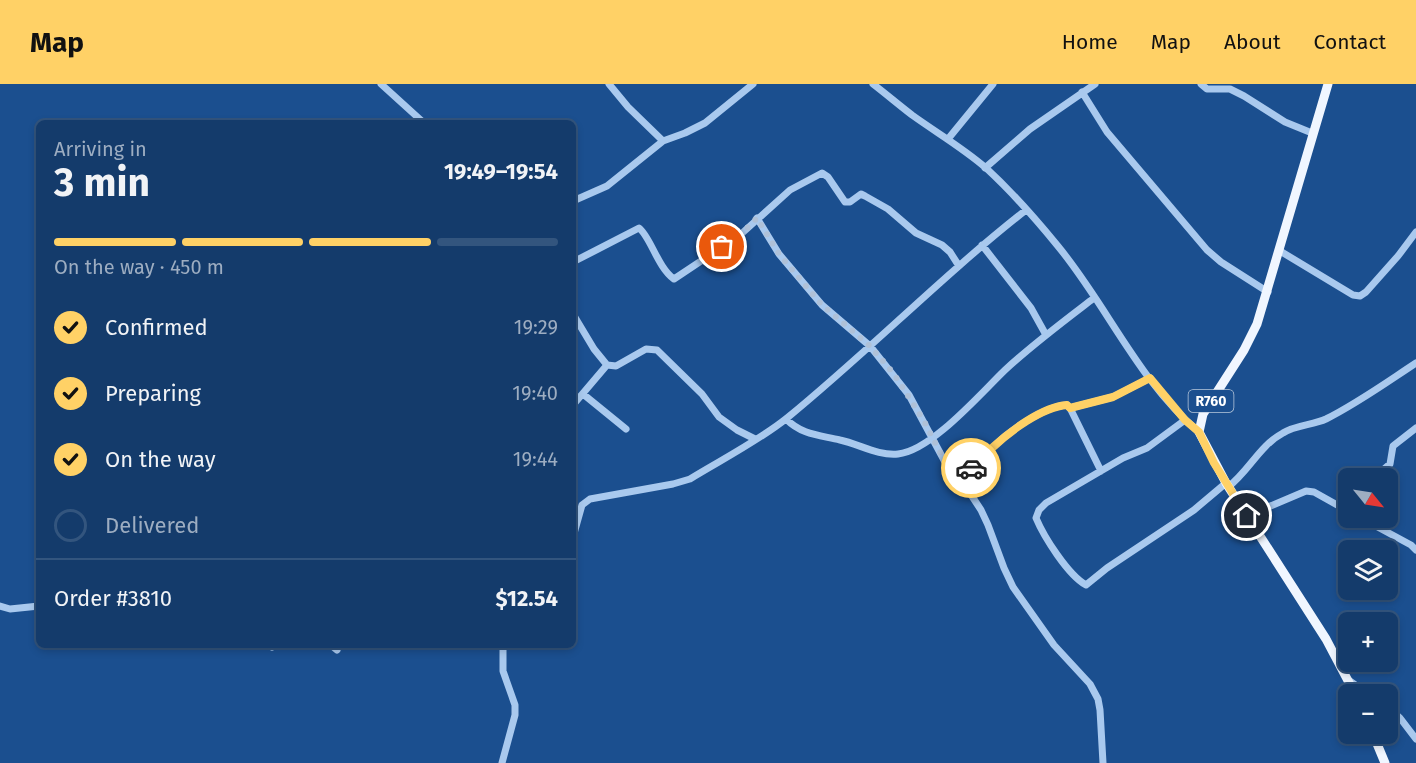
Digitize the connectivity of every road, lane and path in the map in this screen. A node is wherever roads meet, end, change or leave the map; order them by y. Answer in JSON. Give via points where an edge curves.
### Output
{"nodes":[{"id":1,"x":381,"y":84,"type":"edge"},
{"id":2,"x":609,"y":84,"type":"edge"},
{"id":3,"x":753,"y":84,"type":"edge"},
{"id":4,"x":873,"y":84,"type":"edge"},
{"id":5,"x":993,"y":84,"type":"edge"},
{"id":6,"x":1095,"y":84,"type":"edge"},
{"id":7,"x":1201,"y":84,"type":"edge"},
{"id":8,"x":1328,"y":84,"type":"edge"},
{"id":9,"x":1082,"y":92,"type":"junction"},
{"id":10,"x":421,"y":120,"type":"edge"},
{"id":11,"x":1312,"y":133,"type":"junction"},
{"id":12,"x":948,"y":139,"type":"junction"},
{"id":13,"x":663,"y":141,"type":"junction"},
{"id":14,"x":985,"y":168,"type":"junction"},
{"id":15,"x":576,"y":200,"type":"edge"},
{"id":16,"x":1026,"y":210,"type":"junction"},
{"id":17,"x":757,"y":218,"type":"junction"},
{"id":18,"x":1416,"y":232,"type":"edge"},
{"id":19,"x":982,"y":245,"type":"junction"},
{"id":20,"x":1280,"y":251,"type":"junction"},
{"id":21,"x":576,"y":260,"type":"edge"},
{"id":22,"x":959,"y":266,"type":"junction"},
{"id":23,"x":1268,"y":292,"type":"junction"},
{"id":24,"x":1094,"y":298,"type":"junction"},
{"id":25,"x":576,"y":319,"type":"edge"},
{"id":26,"x":1046,"y":335,"type":"junction"},
{"id":27,"x":870,"y":346,"type":"junction"},
{"id":28,"x":1416,"y":363,"type":"edge"},
{"id":29,"x":607,"y":365,"type":"junction"},
{"id":30,"x":1150,"y":378,"type":"junction"},
{"id":31,"x":583,"y":394,"type":"junction"},
{"id":32,"x":576,"y":402,"type":"edge"},
{"id":33,"x":1070,"y":408,"type":"junction"},
{"id":34,"x":786,"y":419,"type":"junction"},
{"id":35,"x":1185,"y":420,"type":"junction"},
{"id":36,"x":1416,"y":428,"type":"edge"},
{"id":37,"x":626,"y":429,"type":"dead end"},
{"id":38,"x":1199,"y":432,"type":"junction"},
{"id":39,"x":933,"y":438,"type":"junction"},
{"id":40,"x":755,"y":439,"type":"junction"},
{"id":41,"x":1385,"y":468,"type":"edge"},
{"id":42,"x":1101,"y":471,"type":"junction"},
{"id":43,"x":958,"y":475,"type":"junction"},
{"id":44,"x":1227,"y":485,"type":"junction"},
{"id":45,"x":576,"y":502,"type":"edge"},
{"id":46,"x":582,"y":505,"type":"junction"},
{"id":47,"x":1338,"y":505,"type":"edge"},
{"id":48,"x":1247,"y":516,"type":"junction"},
{"id":49,"x":576,"y":526,"type":"edge"},
{"id":50,"x":1380,"y":528,"type":"edge"},
{"id":51,"x":1416,"y":550,"type":"edge"},
{"id":52,"x":0,"y":606,"type":"edge"},
{"id":53,"x":36,"y":606,"type":"edge"},
{"id":54,"x":503,"y":648,"type":"edge"},
{"id":55,"x":1346,"y":678,"type":"junction"},
{"id":56,"x":1349,"y":684,"type":"edge"},
{"id":57,"x":1354,"y":684,"type":"edge"},
{"id":58,"x":1398,"y":716,"type":"edge"},
{"id":59,"x":1416,"y":740,"type":"edge"},
{"id":60,"x":1377,"y":744,"type":"edge"},
{"id":61,"x":502,"y":763,"type":"edge"},
{"id":62,"x":1103,"y":763,"type":"edge"},
{"id":63,"x":1385,"y":763,"type":"edge"}],
"edges":[{"from":1,"to":10,"type":"street"},
{"from":2,"to":13,"type":"street"},
{"from":3,"to":13,"type":"street","via":[[705,123]]},
{"from":4,"to":12,"type":"street"},
{"from":5,"to":12,"type":"street"},
{"from":6,"to":9,"type":"street"},
{"from":7,"to":11,"type":"street","via":[[1207,89],[1230,89],[1285,122]]},
{"from":8,"to":11,"type":"main road","number":"R760"},
{"from":9,"to":14,"type":"street"},
{"from":9,"to":23,"type":"street","via":[[1107,132],[1207,250]]},
{"from":11,"to":20,"type":"main road","number":"R760"},
{"from":12,"to":14,"type":"street"},
{"from":13,"to":15,"type":"street","via":[[607,186]]},
{"from":14,"to":16,"type":"street"},
{"from":16,"to":19,"type":"street"},
{"from":16,"to":24,"type":"street","via":[[1058,245]]},
{"from":17,"to":21,"type":"street","via":[[740,235],[674,279],[639,228]]},
{"from":17,"to":22,"type":"street","via":[[790,190],[822,173],[845,202],[861,194],[888,208],[916,233],[942,245]]},
{"from":17,"to":27,"type":"street","via":[[779,254],[822,305]]},
{"from":18,"to":20,"type":"street","via":[[1360,296]]},
{"from":19,"to":22,"type":"street"},
{"from":19,"to":26,"type":"street","via":[[1031,308]]},
{"from":20,"to":23,"type":"main road","number":"R760"},
{"from":22,"to":27,"type":"street"},
{"from":23,"to":38,"type":"main road","number":"R760","via":[[1244,350],[1203,414]]},
{"from":24,"to":26,"type":"street"},
{"from":24,"to":30,"type":"street"},
{"from":25,"to":29,"type":"street"},
{"from":26,"to":39,"type":"street"},
{"from":27,"to":34,"type":"street"},
{"from":27,"to":39,"type":"street","via":[[909,395]]},
{"from":28,"to":44,"type":"street","via":[[1324,420],[1285,431],[1263,448],[1240,478]]},
{"from":29,"to":31,"type":"street"},
{"from":29,"to":40,"type":"street","via":[[616,366],[646,349],[657,350],[702,394],[718,417]]},
{"from":30,"to":33,"type":"street","via":[[1113,397]]},
{"from":30,"to":35,"type":"street"},
{"from":31,"to":32,"type":"street"},
{"from":31,"to":37,"type":"street"},
{"from":33,"to":42,"type":"street"},
{"from":33,"to":43,"type":"street","via":[[1060,405],[1029,420],[975,466]]},
{"from":34,"to":39,"type":"street","via":[[796,429],[879,452],[908,452]]},
{"from":34,"to":40,"type":"street"},
{"from":35,"to":38,"type":"street"},
{"from":35,"to":42,"type":"street","via":[[1147,448]]},
{"from":36,"to":41,"type":"street","via":[[1393,446],[1390,464]]},
{"from":38,"to":44,"type":"main road","number":"R760"},
{"from":39,"to":43,"type":"street","via":[[945,462]]},
{"from":40,"to":46,"type":"street","via":[[690,479],[590,499]]},
{"from":42,"to":44,"type":"street","via":[[1046,503],[1036,518],[1066,565],[1086,585]]},
{"from":43,"to":62,"type":"street","via":[[988,525],[1013,587],[1098,699]]},
{"from":44,"to":48,"type":"main road","number":"R760"},
{"from":45,"to":46,"type":"street"},
{"from":46,"to":49,"type":"street"},
{"from":47,"to":48,"type":"street","via":[[1306,491]]},
{"from":48,"to":55,"type":"main road","number":"R760","via":[[1326,639]]},
{"from":50,"to":51,"type":"street"},
{"from":52,"to":53,"type":"street"},
{"from":54,"to":61,"type":"street","via":[[503,671],[515,715]]},
{"from":55,"to":56,"type":"main road","number":"R760"},
{"from":55,"to":57,"type":"street"},
{"from":58,"to":59,"type":"street"},
{"from":60,"to":63,"type":"main road"}]}
